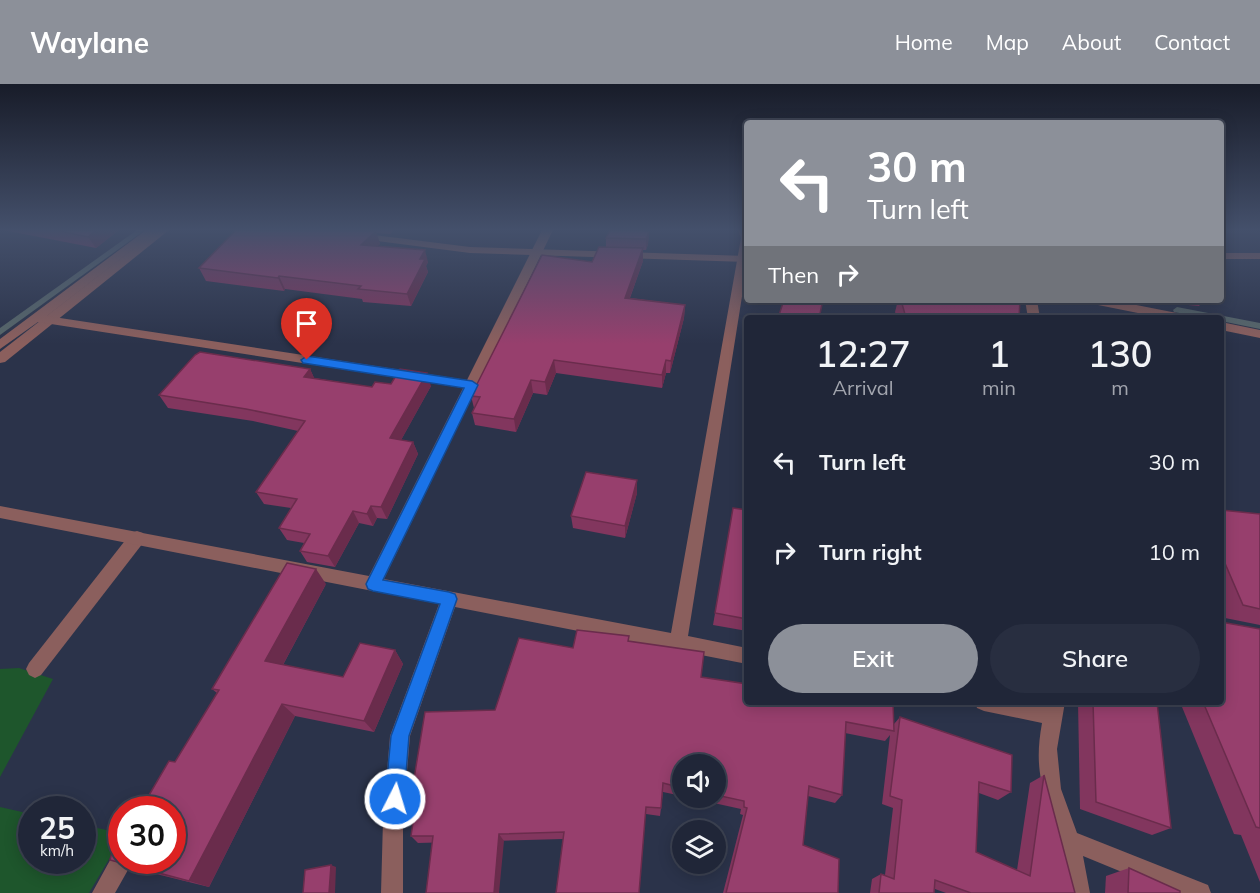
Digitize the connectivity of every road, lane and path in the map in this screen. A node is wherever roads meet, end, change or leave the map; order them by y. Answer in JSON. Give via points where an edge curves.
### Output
{"nodes":[{"id":1,"x":106,"y":268,"type":"edge"},
{"id":2,"x":112,"y":268,"type":"edge"},
{"id":3,"x":530,"y":268,"type":"edge"},
{"id":4,"x":743,"y":268,"type":"edge"},
{"id":5,"x":1108,"y":303,"type":"edge"},
{"id":6,"x":1167,"y":315,"type":"edge"},
{"id":7,"x":42,"y":319,"type":"junction"},
{"id":8,"x":1224,"y":327,"type":"edge"},
{"id":9,"x":1260,"y":334,"type":"edge"},
{"id":10,"x":0,"y":345,"type":"edge"},
{"id":11,"x":0,"y":359,"type":"edge"},
{"id":12,"x":472,"y":385,"type":"junction"},
{"id":13,"x":0,"y":512,"type":"edge"},
{"id":14,"x":136,"y":538,"type":"junction"},
{"id":15,"x":292,"y":569,"type":"junction"},
{"id":16,"x":373,"y":584,"type":"junction"},
{"id":17,"x":281,"y":589,"type":"edge"},
{"id":18,"x":449,"y":599,"type":"junction"},
{"id":19,"x":678,"y":643,"type":"junction"},
{"id":20,"x":744,"y":655,"type":"edge"},
{"id":21,"x":35,"y":669,"type":"dead end"},
{"id":22,"x":1014,"y":705,"type":"edge"},
{"id":23,"x":1055,"y":709,"type":"edge"},
{"id":24,"x":1069,"y":840,"type":"junction"},
{"id":25,"x":114,"y":874,"type":"edge"},
{"id":26,"x":103,"y":893,"type":"edge"},
{"id":27,"x":392,"y":893,"type":"edge"},
{"id":28,"x":1079,"y":893,"type":"edge"},
{"id":29,"x":1200,"y":893,"type":"edge"}],
"edges":[{"from":1,"to":7,"type":"street"},
{"from":2,"to":7,"type":"street"},
{"from":3,"to":12,"type":"street"},
{"from":4,"to":19,"type":"street"},
{"from":5,"to":6,"type":"street"},
{"from":7,"to":10,"type":"street"},
{"from":7,"to":11,"type":"street"},
{"from":7,"to":12,"type":"street"},
{"from":8,"to":9,"type":"street"},
{"from":12,"to":16,"type":"street"},
{"from":13,"to":14,"type":"street"},
{"from":14,"to":15,"type":"street"},
{"from":14,"to":21,"type":"street"},
{"from":15,"to":16,"type":"street"},
{"from":15,"to":17,"type":"street"},
{"from":16,"to":18,"type":"street"},
{"from":18,"to":19,"type":"street"},
{"from":18,"to":27,"type":"street","via":[[400,736]]},
{"from":19,"to":20,"type":"street"},
{"from":22,"to":23,"type":"street"},
{"from":23,"to":24,"type":"street","via":[[1047,749],[1051,789]]},
{"from":24,"to":28,"type":"street"},
{"from":24,"to":29,"type":"street"},
{"from":25,"to":26,"type":"street"}]}
